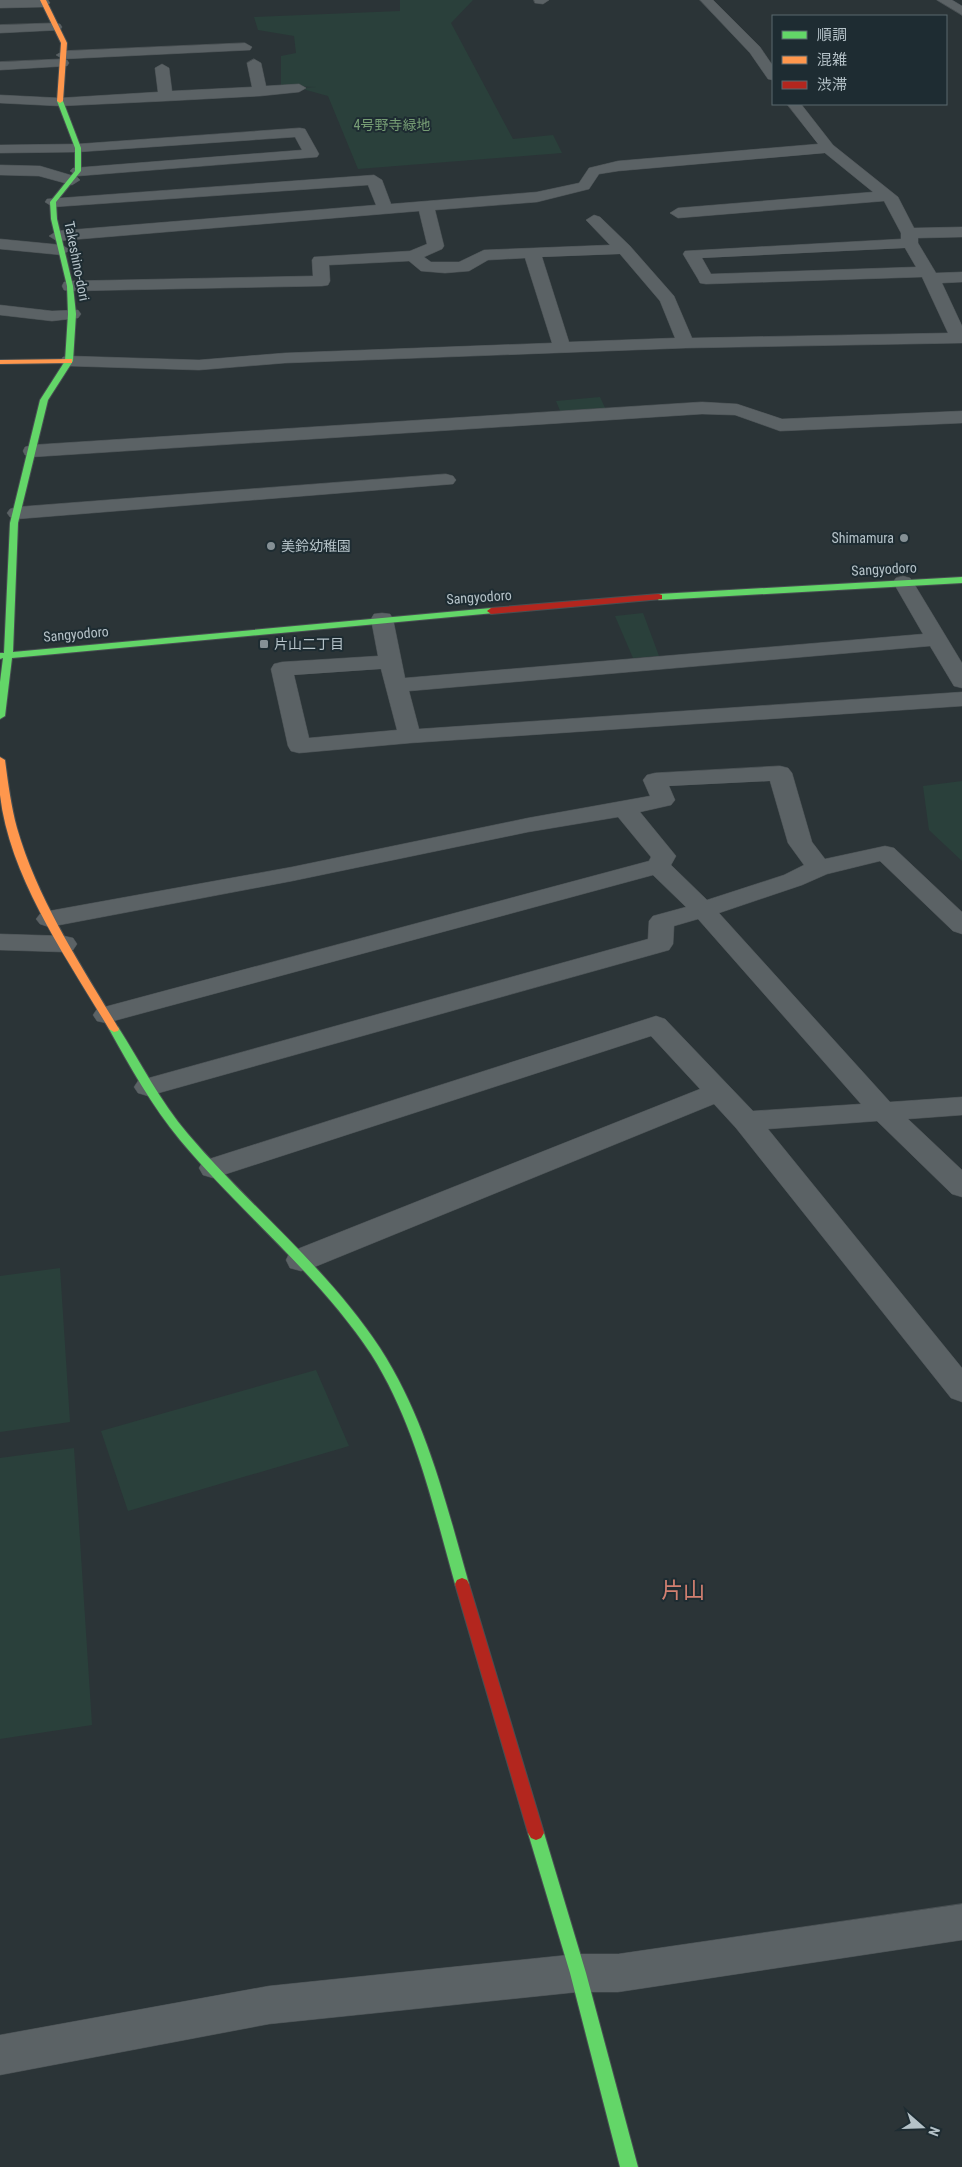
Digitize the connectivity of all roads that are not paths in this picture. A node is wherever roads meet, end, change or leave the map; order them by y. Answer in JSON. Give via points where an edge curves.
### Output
{"nodes":[{"id":1,"x":540,"y":0,"type":"edge"},
{"id":2,"x":543,"y":0,"type":"edge"},
{"id":3,"x":706,"y":0,"type":"edge"},
{"id":4,"x":943,"y":0,"type":"edge"},
{"id":5,"x":44,"y":2,"type":"edge"},
{"id":6,"x":0,"y":4,"type":"edge"},
{"id":7,"x":962,"y":11,"type":"edge"},
{"id":8,"x":55,"y":27,"type":"junction"},
{"id":9,"x":0,"y":29,"type":"edge"},
{"id":10,"x":245,"y":47,"type":"dead end"},
{"id":11,"x":63,"y":59,"type":"junction"},
{"id":12,"x":254,"y":63,"type":"dead end"},
{"id":13,"x":0,"y":66,"type":"edge"},
{"id":14,"x":162,"y":68,"type":"dead end"},
{"id":15,"x":772,"y":75,"type":"edge"},
{"id":16,"x":299,"y":88,"type":"dead end"},
{"id":17,"x":260,"y":92,"type":"junction"},
{"id":18,"x":166,"y":97,"type":"junction"},
{"id":19,"x":0,"y":100,"type":"edge"},
{"id":20,"x":60,"y":102,"type":"junction"},
{"id":21,"x":795,"y":105,"type":"edge"},
{"id":22,"x":0,"y":148,"type":"edge"},
{"id":23,"x":78,"y":148,"type":"junction"},
{"id":24,"x":828,"y":148,"type":"junction"},
{"id":25,"x":0,"y":170,"type":"edge"},
{"id":26,"x":75,"y":175,"type":"junction"},
{"id":27,"x":887,"y":196,"type":"junction"},
{"id":28,"x":52,"y":202,"type":"junction"},
{"id":29,"x":426,"y":207,"type":"junction"},
{"id":30,"x":386,"y":210,"type":"junction"},
{"id":31,"x":678,"y":213,"type":"dead end"},
{"id":32,"x":594,"y":220,"type":"dead end"},
{"id":33,"x":962,"y":232,"type":"edge"},
{"id":34,"x":910,"y":238,"type":"junction"},
{"id":35,"x":60,"y":243,"type":"junction"},
{"id":36,"x":0,"y":244,"type":"edge"},
{"id":37,"x":624,"y":249,"type":"junction"},
{"id":38,"x":532,"y":253,"type":"junction"},
{"id":39,"x":413,"y":256,"type":"junction"},
{"id":40,"x":929,"y":275,"type":"junction"},
{"id":41,"x":962,"y":277,"type":"edge"},
{"id":42,"x":70,"y":286,"type":"junction"},
{"id":43,"x":0,"y":310,"type":"edge"},
{"id":44,"x":72,"y":314,"type":"junction"},
{"id":45,"x":961,"y":338,"type":"edge"},
{"id":46,"x":686,"y":343,"type":"junction"},
{"id":47,"x":562,"y":348,"type":"junction"},
{"id":48,"x":69,"y":361,"type":"junction"},
{"id":49,"x":0,"y":362,"type":"edge"},
{"id":50,"x":962,"y":417,"type":"edge"},
{"id":51,"x":32,"y":451,"type":"junction"},
{"id":52,"x":446,"y":480,"type":"dead end"},
{"id":53,"x":16,"y":513,"type":"junction"},
{"id":54,"x":6,"y":546,"type":"edge"},
{"id":55,"x":962,"y":580,"type":"edge"},
{"id":56,"x":903,"y":582,"type":"junction"},
{"id":57,"x":382,"y":620,"type":"junction"},
{"id":58,"x":938,"y":640,"type":"junction"},
{"id":59,"x":4,"y":656,"type":"edge"},
{"id":60,"x":390,"y":662,"type":"junction"},
{"id":61,"x":962,"y":681,"type":"edge"},
{"id":62,"x":396,"y":685,"type":"junction"},
{"id":63,"x":962,"y":699,"type":"edge"},
{"id":64,"x":0,"y":716,"type":"edge"},
{"id":65,"x":410,"y":736,"type":"junction"},
{"id":66,"x":0,"y":760,"type":"edge"},
{"id":67,"x":624,"y":809,"type":"junction"},
{"id":68,"x":658,"y":866,"type":"junction"},
{"id":69,"x":819,"y":868,"type":"junction"},
{"id":70,"x":702,"y":910,"type":"junction"},
{"id":71,"x":49,"y":919,"type":"junction"},
{"id":72,"x":962,"y":926,"type":"edge"},
{"id":73,"x":0,"y":942,"type":"edge"},
{"id":74,"x":64,"y":944,"type":"junction"},
{"id":75,"x":106,"y":1015,"type":"junction"},
{"id":76,"x":148,"y":1087,"type":"junction"},
{"id":77,"x":716,"y":1092,"type":"junction"},
{"id":78,"x":962,"y":1106,"type":"edge"},
{"id":79,"x":883,"y":1111,"type":"junction"},
{"id":80,"x":746,"y":1121,"type":"junction"},
{"id":81,"x":212,"y":1168,"type":"junction"},
{"id":82,"x":962,"y":1187,"type":"edge"},
{"id":83,"x":301,"y":1260,"type":"junction"},
{"id":84,"x":962,"y":1390,"type":"edge"},
{"id":85,"x":962,"y":1922,"type":"edge"},
{"id":86,"x":578,"y":1973,"type":"junction"},
{"id":87,"x":0,"y":2055,"type":"edge"},
{"id":88,"x":629,"y":2167,"type":"edge"}],
"edges":[{"from":1,"to":2,"type":"street"},
{"from":3,"to":15,"type":"street","via":[[755,50]]},
{"from":4,"to":7,"type":"street"},
{"from":5,"to":6,"type":"street"},
{"from":5,"to":8,"type":"street"},
{"from":8,"to":9,"type":"street"},
{"from":8,"to":11,"type":"street","via":[[64,43]]},
{"from":10,"to":11,"type":"street"},
{"from":11,"to":13,"type":"street"},
{"from":11,"to":20,"type":"street"},
{"from":12,"to":17,"type":"street"},
{"from":14,"to":18,"type":"street"},
{"from":16,"to":17,"type":"street"},
{"from":17,"to":18,"type":"street"},
{"from":18,"to":20,"type":"street"},
{"from":19,"to":20,"type":"street"},
{"from":20,"to":23,"type":"street"},
{"from":21,"to":24,"type":"street"},
{"from":22,"to":23,"type":"street"},
{"from":23,"to":26,"type":"street"},
{"from":23,"to":26,"type":"street","via":[[300,132],[312,154]]},
{"from":24,"to":27,"type":"street"},
{"from":24,"to":29,"type":"street","via":[[618,166],[594,171],[584,186],[557,194]]},
{"from":25,"to":26,"type":"street"},
{"from":26,"to":28,"type":"street","name":"Takeshino-dori"},
{"from":27,"to":31,"type":"street"},
{"from":27,"to":34,"type":"street"},
{"from":28,"to":30,"type":"street","via":[[374,180]]},
{"from":28,"to":35,"type":"street","name":"Takeshino-dori"},
{"from":29,"to":30,"type":"street"},
{"from":29,"to":39,"type":"street","via":[[436,246]]},
{"from":30,"to":35,"type":"street"},
{"from":32,"to":37,"type":"street"},
{"from":33,"to":34,"type":"street"},
{"from":34,"to":40,"type":"street"},
{"from":34,"to":40,"type":"street","via":[[691,254],[706,279]]},
{"from":35,"to":36,"type":"street"},
{"from":35,"to":42,"type":"street","name":"Takeshino-dori"},
{"from":37,"to":38,"type":"street"},
{"from":37,"to":46,"type":"street","via":[[668,300]]},
{"from":38,"to":39,"type":"street","via":[[484,255],[463,267],[445,268],[427,267]]},
{"from":38,"to":47,"type":"street"},
{"from":39,"to":42,"type":"street","via":[[320,260],[322,281]]},
{"from":40,"to":41,"type":"street"},
{"from":40,"to":45,"type":"street"},
{"from":42,"to":44,"type":"street","name":"Takeshino-dori"},
{"from":43,"to":44,"type":"street","via":[[52,316]]},
{"from":44,"to":48,"type":"street","name":"Takeshino-dori"},
{"from":45,"to":46,"type":"street"},
{"from":46,"to":47,"type":"street"},
{"from":47,"to":48,"type":"street","via":[[285,358],[199,365]]},
{"from":48,"to":49,"type":"street"},
{"from":48,"to":51,"type":"street","name":"Takeshino-dori","via":[[44,400]]},
{"from":50,"to":51,"type":"street","via":[[780,426],[737,410],[711,408]]},
{"from":51,"to":53,"type":"street","name":"Takeshino-dori"},
{"from":52,"to":53,"type":"street"},
{"from":53,"to":54,"type":"street","name":"Takeshino-dori"},
{"from":54,"to":59,"type":"street","name":"Takeshino-dori"},
{"from":55,"to":56,"type":"street","name":"Sangyodoro"},
{"from":56,"to":57,"type":"street","name":"Sangyodoro"},
{"from":56,"to":58,"type":"street"},
{"from":57,"to":59,"type":"street","name":"Sangyodoro"},
{"from":57,"to":60,"type":"street"},
{"from":58,"to":61,"type":"street"},
{"from":58,"to":62,"type":"street"},
{"from":59,"to":64,"type":"street","name":"Takeshino-dori"},
{"from":60,"to":62,"type":"street"},
{"from":60,"to":65,"type":"street","via":[[282,669],[299,746]]},
{"from":62,"to":65,"type":"street"},
{"from":63,"to":65,"type":"street"},
{"from":66,"to":71,"type":"street","via":[[1,780],[15,844]]},
{"from":67,"to":68,"type":"street","via":[[664,856]]},
{"from":67,"to":69,"type":"street","via":[[663,800],[655,780],[780,774],[800,843]]},
{"from":67,"to":71,"type":"street"},
{"from":68,"to":70,"type":"street"},
{"from":68,"to":75,"type":"street"},
{"from":69,"to":70,"type":"street","via":[[793,880]]},
{"from":69,"to":72,"type":"street","via":[[885,853]]},
{"from":70,"to":76,"type":"street","via":[[662,921],[660,944]]},
{"from":70,"to":79,"type":"street"},
{"from":71,"to":74,"type":"street"},
{"from":73,"to":74,"type":"street"},
{"from":74,"to":75,"type":"street"},
{"from":75,"to":76,"type":"street"},
{"from":76,"to":81,"type":"street"},
{"from":77,"to":80,"type":"street"},
{"from":77,"to":81,"type":"street","via":[[656,1025]]},
{"from":77,"to":83,"type":"street"},
{"from":78,"to":79,"type":"street"},
{"from":79,"to":80,"type":"street"},
{"from":79,"to":82,"type":"street"},
{"from":80,"to":84,"type":"street"},
{"from":81,"to":83,"type":"street"},
{"from":83,"to":86,"type":"street","via":[[347,1313],[376,1353],[406,1412],[424,1457]]},
{"from":85,"to":86,"type":"street","via":[[618,1973]]},
{"from":86,"to":87,"type":"street","via":[[269,2005]]},
{"from":86,"to":88,"type":"street"}]}
